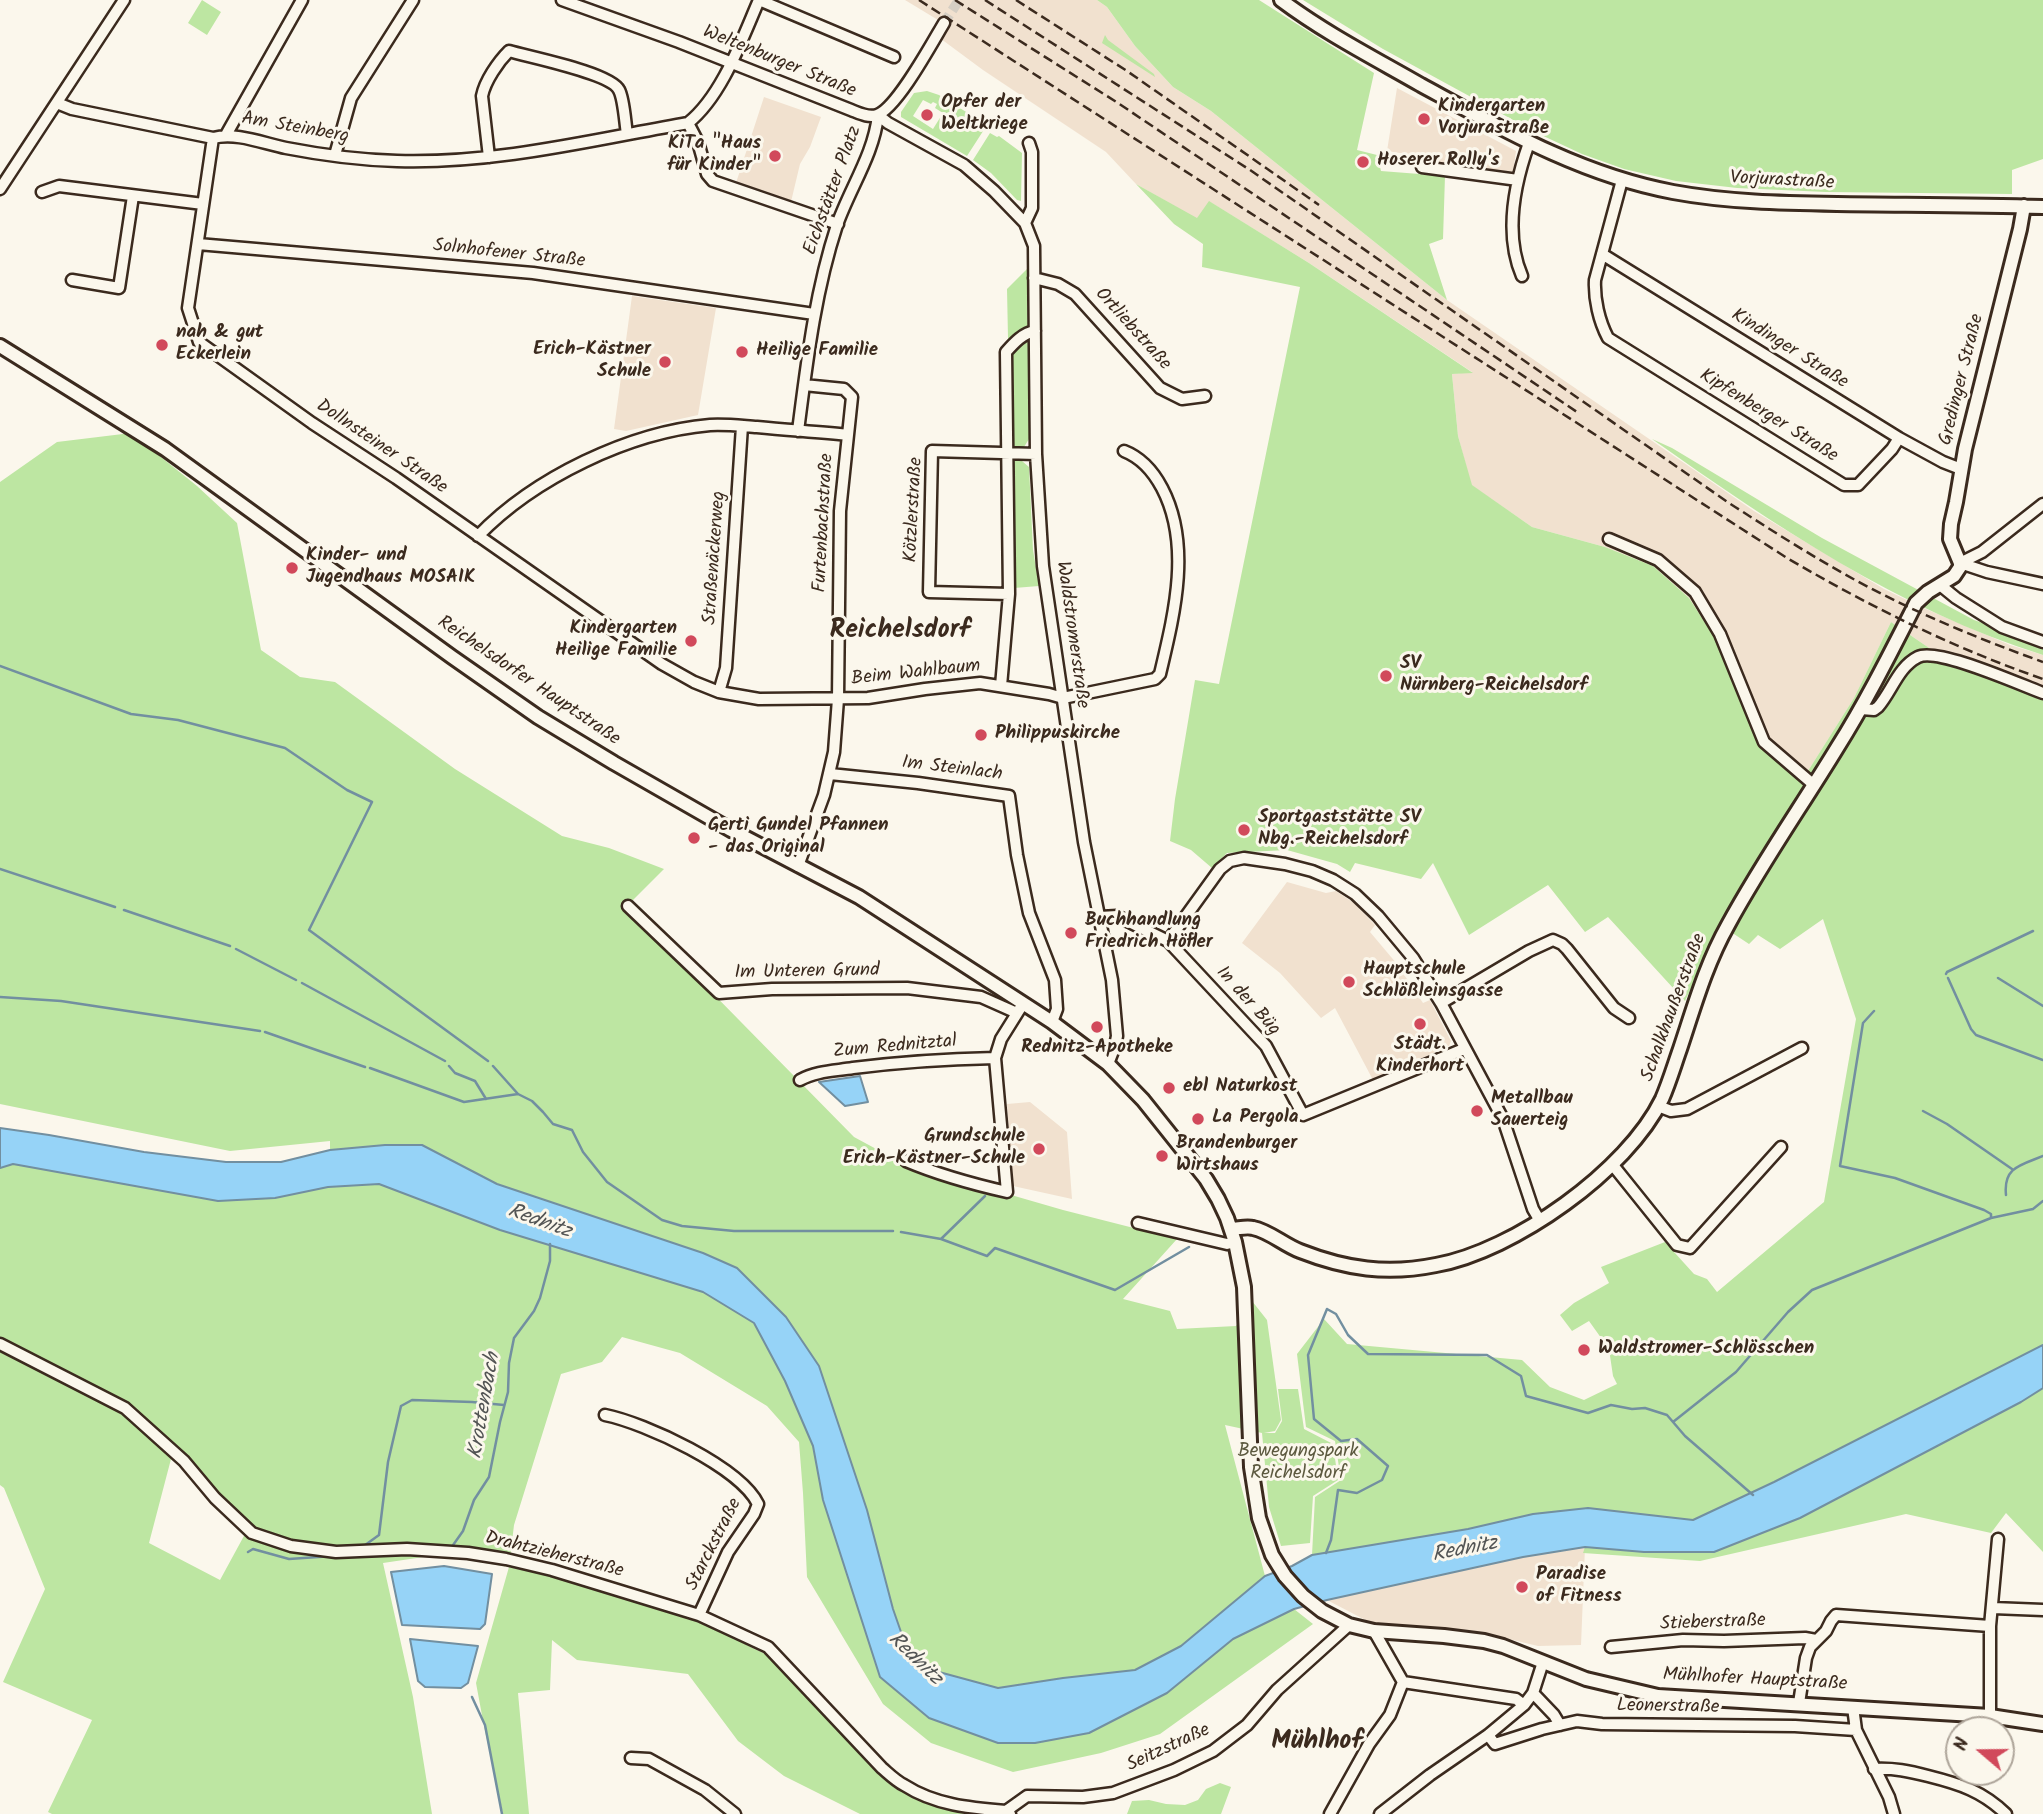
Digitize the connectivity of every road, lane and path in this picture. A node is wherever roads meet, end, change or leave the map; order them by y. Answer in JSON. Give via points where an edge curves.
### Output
{"nodes":[{"id":1,"x":124,"y":0,"type":"edge"},
{"id":2,"x":302,"y":0,"type":"edge"},
{"id":3,"x":413,"y":0,"type":"edge"},
{"id":4,"x":562,"y":0,"type":"edge"},
{"id":5,"x":759,"y":0,"type":"edge"},
{"id":6,"x":1281,"y":0,"type":"edge"},
{"id":7,"x":944,"y":23,"type":"tunnel mouth"},
{"id":8,"x":894,"y":57,"type":"dead end"},
{"id":9,"x":732,"y":63,"type":"junction"},
{"id":10,"x":57,"y":103,"type":"junction"},
{"id":11,"x":878,"y":115,"type":"junction"},
{"id":12,"x":688,"y":123,"type":"junction"},
{"id":13,"x":627,"y":134,"type":"junction"},
{"id":14,"x":226,"y":135,"type":"junction"},
{"id":15,"x":213,"y":138,"type":"junction"},
{"id":16,"x":1029,"y":143,"type":"dead end"},
{"id":17,"x":1529,"y":143,"type":"junction"},
{"id":18,"x":335,"y":155,"type":"junction"},
{"id":19,"x":489,"y":157,"type":"junction"},
{"id":20,"x":1422,"y":167,"type":"dead end"},
{"id":21,"x":1518,"y":180,"type":"junction"},
{"id":22,"x":1622,"y":180,"type":"junction"},
{"id":23,"x":0,"y":189,"type":"edge"},
{"id":24,"x":42,"y":192,"type":"dead end"},
{"id":25,"x":133,"y":196,"type":"junction"},
{"id":26,"x":203,"y":204,"type":"junction"},
{"id":27,"x":2024,"y":206,"type":"junction"},
{"id":28,"x":2043,"y":207,"type":"edge"},
{"id":29,"x":1025,"y":223,"type":"junction"},
{"id":30,"x":838,"y":225,"type":"junction"},
{"id":31,"x":198,"y":244,"type":"junction"},
{"id":32,"x":1602,"y":254,"type":"junction"},
{"id":33,"x":1522,"y":276,"type":"dead end"},
{"id":34,"x":1034,"y":278,"type":"junction"},
{"id":35,"x":72,"y":280,"type":"dead end"},
{"id":36,"x":814,"y":314,"type":"junction"},
{"id":37,"x":1035,"y":331,"type":"junction"},
{"id":38,"x":0,"y":346,"type":"edge"},
{"id":39,"x":804,"y":385,"type":"junction"},
{"id":40,"x":1205,"y":397,"type":"dead end"},
{"id":41,"x":743,"y":426,"type":"junction"},
{"id":42,"x":798,"y":431,"type":"junction"},
{"id":43,"x":848,"y":435,"type":"junction"},
{"id":44,"x":1899,"y":438,"type":"junction"},
{"id":45,"x":1124,"y":451,"type":"dead end"},
{"id":46,"x":1007,"y":453,"type":"junction"},
{"id":47,"x":1036,"y":454,"type":"junction"},
{"id":48,"x":1961,"y":469,"type":"junction"},
{"id":49,"x":2043,"y":504,"type":"edge"},
{"id":50,"x":478,"y":536,"type":"junction"},
{"id":51,"x":1609,"y":539,"type":"dead end"},
{"id":52,"x":1960,"y":563,"type":"junction"},
{"id":53,"x":2043,"y":584,"type":"edge"},
{"id":54,"x":1940,"y":585,"type":"junction"},
{"id":55,"x":1009,"y":594,"type":"junction"},
{"id":56,"x":2043,"y":642,"type":"edge"},
{"id":57,"x":1001,"y":686,"type":"junction"},
{"id":58,"x":719,"y":692,"type":"junction"},
{"id":59,"x":2043,"y":693,"type":"edge"},
{"id":60,"x":1063,"y":698,"type":"junction"},
{"id":61,"x":838,"y":699,"type":"junction"},
{"id":62,"x":1861,"y":709,"type":"junction"},
{"id":63,"x":830,"y":774,"type":"junction"},
{"id":64,"x":1814,"y":785,"type":"junction"},
{"id":65,"x":797,"y":866,"type":"junction"},
{"id":66,"x":628,"y":906,"type":"dead end"},
{"id":67,"x":1100,"y":917,"type":"junction"},
{"id":68,"x":1168,"y":941,"type":"junction"},
{"id":69,"x":1441,"y":1003,"type":"junction"},
{"id":70,"x":1020,"y":1008,"type":"junction"},
{"id":71,"x":1629,"y":1018,"type":"dead end"},
{"id":72,"x":1052,"y":1022,"type":"junction"},
{"id":73,"x":1802,"y":1048,"type":"dead end"},
{"id":74,"x":1464,"y":1049,"type":"junction"},
{"id":75,"x":995,"y":1058,"type":"junction"},
{"id":76,"x":1108,"y":1064,"type":"junction"},
{"id":77,"x":800,"y":1080,"type":"dead end"},
{"id":78,"x":1658,"y":1106,"type":"junction"},
{"id":79,"x":1781,"y":1147,"type":"dead end"},
{"id":80,"x":906,"y":1161,"type":"dead end"},
{"id":81,"x":1612,"y":1164,"type":"junction"},
{"id":82,"x":1540,"y":1221,"type":"junction"},
{"id":83,"x":1138,"y":1223,"type":"dead end"},
{"id":84,"x":1233,"y":1236,"type":"junction"},
{"id":85,"x":0,"y":1344,"type":"edge"},
{"id":86,"x":605,"y":1415,"type":"dead end"},
{"id":87,"x":1998,"y":1539,"type":"dead end"},
{"id":88,"x":1993,"y":1608,"type":"junction"},
{"id":89,"x":2043,"y":1610,"type":"edge"},
{"id":90,"x":699,"y":1615,"type":"junction"},
{"id":91,"x":1349,"y":1625,"type":"junction"},
{"id":92,"x":1990,"y":1626,"type":"junction"},
{"id":93,"x":1374,"y":1631,"type":"junction"},
{"id":94,"x":1816,"y":1640,"type":"junction"},
{"id":95,"x":1611,"y":1647,"type":"dead end"},
{"id":96,"x":1543,"y":1662,"type":"junction"},
{"id":97,"x":1403,"y":1682,"type":"junction"},
{"id":98,"x":1533,"y":1693,"type":"junction"},
{"id":99,"x":1799,"y":1703,"type":"junction"},
{"id":100,"x":1524,"y":1705,"type":"junction"},
{"id":101,"x":1853,"y":1706,"type":"junction"},
{"id":102,"x":1990,"y":1716,"type":"joint"},
{"id":103,"x":2015,"y":1720,"type":"edge"},
{"id":104,"x":2043,"y":1724,"type":"edge"},
{"id":105,"x":1560,"y":1725,"type":"junction"},
{"id":106,"x":1856,"y":1730,"type":"junction"},
{"id":107,"x":1488,"y":1735,"type":"junction"},
{"id":108,"x":631,"y":1758,"type":"dead end"},
{"id":109,"x":1874,"y":1769,"type":"junction"},
{"id":110,"x":1008,"y":1812,"type":"edge"},
{"id":111,"x":734,"y":1814,"type":"edge"},
{"id":112,"x":1330,"y":1814,"type":"edge"},
{"id":113,"x":1380,"y":1814,"type":"edge"},
{"id":114,"x":1894,"y":1814,"type":"edge"},
{"id":115,"x":2006,"y":1814,"type":"edge"}],
"edges":[{"from":1,"to":10,"type":"street"},
{"from":2,"to":14,"type":"street"},
{"from":3,"to":18,"type":"street","via":[[351,98]]},
{"from":4,"to":9,"type":"street","name":"Weltenburger Straße"},
{"from":5,"to":8,"type":"street"},
{"from":5,"to":9,"type":"street"},
{"from":6,"to":17,"type":"main road","name":"Vorjurastraße","via":[[1354,47]]},
{"from":7,"to":11,"type":"street","via":[[908,82]]},
{"from":9,"to":11,"type":"street","name":"Weltenburger Straße","via":[[865,116]]},
{"from":9,"to":12,"type":"street","via":[[699,115]]},
{"from":10,"to":15,"type":"street","name":"Am Steinberg"},
{"from":10,"to":23,"type":"street"},
{"from":11,"to":29,"type":"street","name":"Waldstromerstraße","via":[[964,166]]},
{"from":11,"to":30,"type":"street","name":"Eichstätter Platz","via":[[873,142]]},
{"from":12,"to":13,"type":"street","name":"Am Steinberg"},
{"from":12,"to":30,"type":"street","via":[[713,180]]},
{"from":13,"to":19,"type":"street","name":"Am Steinberg"},
{"from":13,"to":19,"type":"street","via":[[620,90],[614,84],[509,51],[482,96]]},
{"from":14,"to":15,"type":"street","name":"Am Steinberg"},
{"from":14,"to":18,"type":"street","name":"Am Steinberg"},
{"from":15,"to":26,"type":"street","name":"Dollnsteiner Straße"},
{"from":16,"to":29,"type":"street","name":"Waldstromerstraße","via":[[1031,208]]},
{"from":17,"to":21,"type":"street"},
{"from":17,"to":22,"type":"main road","name":"Vorjurastraße"},
{"from":18,"to":19,"type":"street","name":"Am Steinberg","via":[[397,161]]},
{"from":20,"to":21,"type":"street"},
{"from":21,"to":33,"type":"street","via":[[1511,237]]},
{"from":22,"to":27,"type":"main road","name":"Vorjurastraße","via":[[1734,200]]},
{"from":22,"to":32,"type":"street"},
{"from":24,"to":25,"type":"street","via":[[59,186]]},
{"from":25,"to":26,"type":"street"},
{"from":25,"to":35,"type":"street","via":[[120,288]]},
{"from":26,"to":31,"type":"street","name":"Dollnsteiner Straße"},
{"from":27,"to":28,"type":"main road","name":"Vorjurastraße"},
{"from":27,"to":48,"type":"main road","name":"Gredinger Straße"},
{"from":29,"to":34,"type":"street","name":"Waldstromerstraße","via":[[1034,246]]},
{"from":30,"to":36,"type":"street","name":"Eichstätter Platz"},
{"from":31,"to":36,"type":"street","name":"Solnhofener Straße","via":[[533,273]]},
{"from":31,"to":50,"type":"street","name":"Dollnsteiner Straße","via":[[188,308],[199,342]]},
{"from":32,"to":44,"type":"street","name":"Kindinger Straße"},
{"from":32,"to":44,"type":"street","name":"Kipfenberger Straße","via":[[1594,289],[1608,338],[1844,485],[1858,485]]},
{"from":34,"to":37,"type":"street","name":"Waldstromerstraße"},
{"from":34,"to":40,"type":"street","name":"Ortliebstraße","via":[[1075,293],[1160,388],[1182,399]]},
{"from":36,"to":39,"type":"street","name":"Eichstätter Platz"},
{"from":37,"to":46,"type":"street","via":[[1006,352]]},
{"from":37,"to":47,"type":"street","name":"Waldstromerstraße"},
{"from":38,"to":65,"type":"main road","name":"Reichelsdorfer Hauptstraße","via":[[166,449],[538,717]]},
{"from":39,"to":42,"type":"street","name":"Eichstätter Platz"},
{"from":39,"to":43,"type":"street","name":"Furtenbachstraße","via":[[844,389],[852,397]]},
{"from":41,"to":42,"type":"street"},
{"from":41,"to":50,"type":"street","via":[[681,429],[619,447],[548,480]]},
{"from":41,"to":58,"type":"street","name":"Straßenäckerweg","via":[[726,668]]},
{"from":42,"to":43,"type":"street"},
{"from":43,"to":61,"type":"street","name":"Furtenbachstraße","via":[[840,511]]},
{"from":44,"to":48,"type":"street","name":"Kindinger Straße"},
{"from":45,"to":60,"type":"street","name":"Beim Wahlbaum","via":[[1143,461],[1158,480],[1176,530],[1178,564],[1172,620],[1160,674],[1148,682]]},
{"from":46,"to":47,"type":"street","name":"Kötzlerstraße"},
{"from":46,"to":55,"type":"street"},
{"from":46,"to":55,"type":"street","name":"Kötzlerstraße","via":[[932,451],[929,592]]},
{"from":47,"to":60,"type":"street","name":"Waldstromerstraße","via":[[1043,566]]},
{"from":48,"to":52,"type":"main road","name":"Gredinger Straße","via":[[1950,532]]},
{"from":49,"to":52,"type":"street","name":"Schalkhaußerstraße"},
{"from":50,"to":58,"type":"street","name":"Dollnsteiner Straße","via":[[662,664]]},
{"from":51,"to":64,"type":"street","via":[[1658,560],[1695,592],[1720,634],[1764,743]]},
{"from":52,"to":53,"type":"street"},
{"from":52,"to":54,"type":"main road","name":"Schalkhaußerstraße","via":[[1954,576]]},
{"from":54,"to":56,"type":"street","via":[[2002,627]]},
{"from":54,"to":62,"type":"main road","name":"Schalkhaußerstraße","via":[[1916,603]]},
{"from":55,"to":57,"type":"street"},
{"from":57,"to":60,"type":"street","name":"Beim Wahlbaum"},
{"from":57,"to":61,"type":"street","name":"Beim Wahlbaum","via":[[979,683]]},
{"from":58,"to":61,"type":"street","name":"Beim Wahlbaum","via":[[760,699]]},
{"from":59,"to":62,"type":"street","via":[[1928,654],[1900,671],[1878,707]]},
{"from":60,"to":67,"type":"street","name":"Waldstromerstraße"},
{"from":61,"to":63,"type":"street","name":"Furtenbachstraße"},
{"from":62,"to":64,"type":"main road","name":"Schalkhaußerstraße"},
{"from":63,"to":65,"type":"street","name":"Furtenbachstraße"},
{"from":63,"to":72,"type":"street","name":"Im Steinlach","via":[[1009,796],[1028,913],[1055,980],[1057,1009]]},
{"from":64,"to":78,"type":"main road","name":"Schalkhaußerstraße","via":[[1719,941]]},
{"from":65,"to":70,"type":"main road","name":"Reichelsdorfer Hauptstraße","via":[[859,897]]},
{"from":66,"to":70,"type":"street","name":"Im Unteren Grund","via":[[719,993],[907,988],[981,997]]},
{"from":67,"to":68,"type":"street","name":"In der Büg","via":[[1117,916]]},
{"from":67,"to":76,"type":"street","name":"Waldstromerstraße","via":[[1117,1036]]},
{"from":68,"to":69,"type":"street","via":[[1230,861],[1244,858],[1285,864],[1312,871],[1355,894],[1413,958]]},
{"from":68,"to":74,"type":"street","name":"In der Büg","via":[[1266,1046],[1303,1115]]},
{"from":69,"to":71,"type":"street","via":[[1553,940],[1562,944],[1614,1008]]},
{"from":69,"to":74,"type":"street"},
{"from":70,"to":72,"type":"main road","name":"Reichelsdorfer Hauptstraße"},
{"from":70,"to":75,"type":"street","via":[[1000,1039]]},
{"from":72,"to":76,"type":"main road","name":"Reichelsdorfer Hauptstraße"},
{"from":73,"to":78,"type":"street","via":[[1687,1109]]},
{"from":74,"to":82,"type":"street","via":[[1503,1119]]},
{"from":75,"to":77,"type":"street","name":"Zum Rednitztal","via":[[865,1067],[811,1074]]},
{"from":75,"to":80,"type":"street","via":[[1007,1192]]},
{"from":76,"to":84,"type":"main road","name":"Reichelsdorfer Hauptstraße","via":[[1206,1179]]},
{"from":78,"to":81,"type":"main road","name":"Schalkhaußerstraße"},
{"from":79,"to":81,"type":"street","via":[[1690,1248],[1677,1245]]},
{"from":81,"to":82,"type":"main road","name":"Schalkhaußerstraße"},
{"from":82,"to":84,"type":"main road","name":"Schalkhaußerstraße","via":[[1471,1256],[1389,1270],[1353,1267],[1302,1252],[1255,1228]]},
{"from":83,"to":84,"type":"street","via":[[1227,1244]]},
{"from":84,"to":91,"type":"main road","name":"Reichelsdorfer Hauptstraße","via":[[1244,1287],[1249,1424],[1262,1528],[1285,1576],[1322,1611]]},
{"from":85,"to":90,"type":"street","name":"Drahtzieherstraße","via":[[125,1408],[253,1533],[291,1546],[337,1552],[407,1549],[506,1559]]},
{"from":86,"to":90,"type":"street","name":"Starckstraße","via":[[680,1443],[717,1464],[754,1494],[758,1504],[754,1514],[728,1552]]},
{"from":87,"to":88,"type":"street"},
{"from":88,"to":89,"type":"street"},
{"from":88,"to":92,"type":"street"},
{"from":90,"to":110,"type":"street","name":"Drahtzieherstraße","via":[[768,1647],[903,1785],[934,1800]]},
{"from":91,"to":93,"type":"main road","name":"Mühlhofer Hauptstraße"},
{"from":91,"to":110,"type":"street","name":"Seitzstraße","via":[[1277,1690],[1247,1725],[1213,1751],[1113,1793],[1027,1796]]},
{"from":92,"to":94,"type":"street","via":[[1836,1615]]},
{"from":92,"to":102,"type":"street"},
{"from":93,"to":96,"type":"main road","name":"Mühlhofer Hauptstraße","via":[[1484,1641]]},
{"from":93,"to":97,"type":"street"},
{"from":94,"to":95,"type":"street","name":"Stieberstraße","via":[[1683,1640]]},
{"from":94,"to":99,"type":"street","via":[[1806,1658]]},
{"from":96,"to":98,"type":"street"},
{"from":96,"to":99,"type":"main road","name":"Mühlhofer Hauptstraße","via":[[1586,1679],[1658,1696]]},
{"from":97,"to":100,"type":"street","via":[[1516,1699]]},
{"from":97,"to":112,"type":"street","via":[[1390,1715]]},
{"from":98,"to":100,"type":"street"},
{"from":98,"to":105,"type":"street"},
{"from":99,"to":101,"type":"main road","name":"Mühlhofer Hauptstraße"},
{"from":100,"to":107,"type":"street"},
{"from":101,"to":102,"type":"main road","name":"Mühlhofer Hauptstraße"},
{"from":101,"to":106,"type":"street"},
{"from":103,"to":104,"type":"main road","name":"Mühlhofer Hauptstraße"},
{"from":105,"to":106,"type":"street","name":"Leonerstraße","via":[[1577,1721]]},
{"from":105,"to":107,"type":"street","name":"Leonerstraße","via":[[1495,1745]]},
{"from":106,"to":109,"type":"street"},
{"from":107,"to":113,"type":"street"},
{"from":108,"to":111,"type":"street","via":[[649,1759],[705,1790]]},
{"from":109,"to":114,"type":"street"},
{"from":109,"to":115,"type":"street","via":[[1893,1768],[1960,1784],[1979,1792]]}]}
